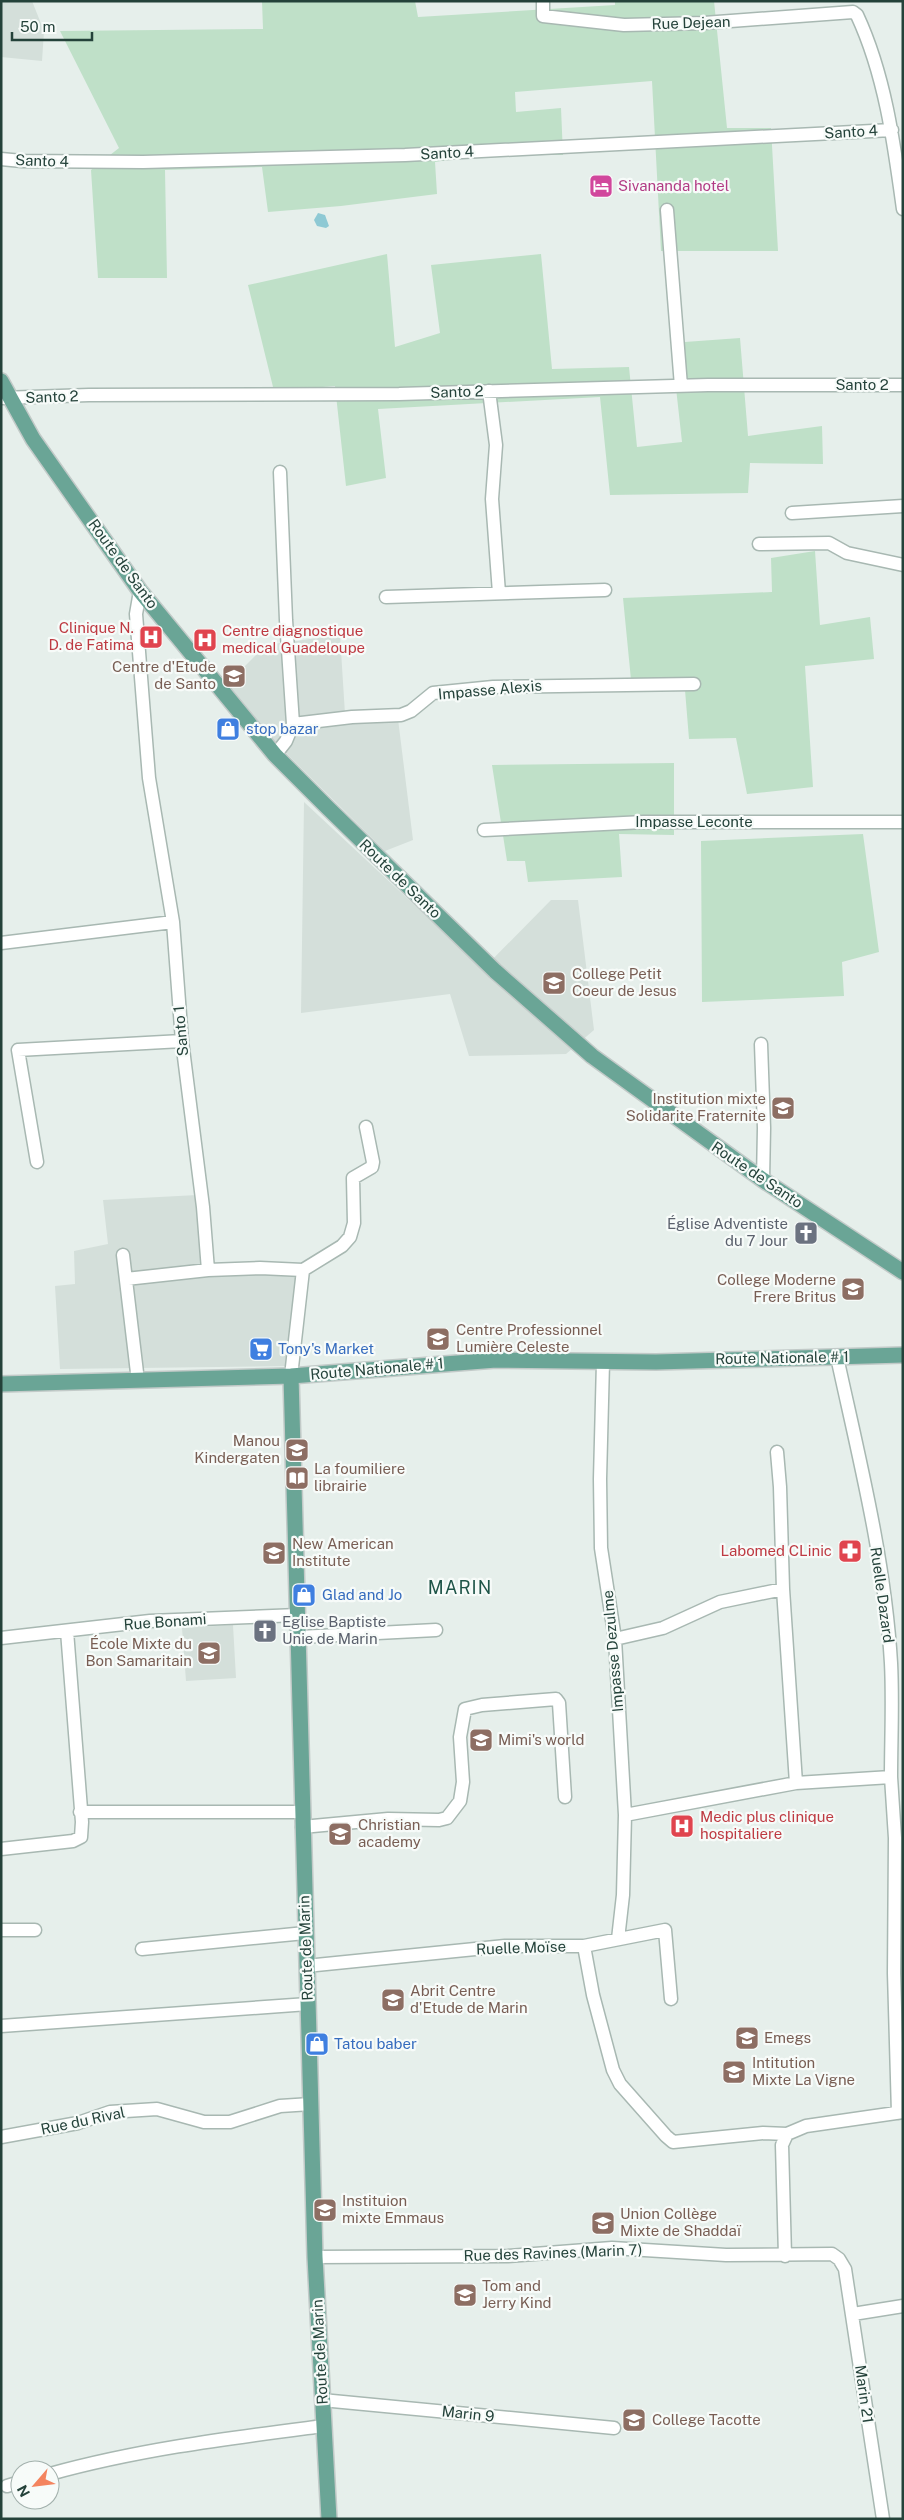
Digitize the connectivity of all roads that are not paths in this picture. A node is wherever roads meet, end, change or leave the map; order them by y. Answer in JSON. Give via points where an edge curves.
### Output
{"nodes":[{"id":1,"x":543,"y":1,"type":"edge"},
{"id":2,"x":892,"y":130,"type":"junction"},
{"id":3,"x":1,"y":159,"type":"edge"},
{"id":4,"x":903,"y":209,"type":"edge"},
{"id":5,"x":667,"y":210,"type":"dead end"},
{"id":6,"x":1,"y":381,"type":"edge"},
{"id":7,"x":903,"y":385,"type":"edge"},
{"id":8,"x":681,"y":386,"type":"junction"},
{"id":9,"x":489,"y":391,"type":"junction"},
{"id":10,"x":6,"y":398,"type":"edge"},
{"id":11,"x":280,"y":472,"type":"dead end"},
{"id":12,"x":903,"y":506,"type":"edge"},
{"id":13,"x":792,"y":513,"type":"dead end"},
{"id":14,"x":760,"y":544,"type":"dead end"},
{"id":15,"x":903,"y":565,"type":"edge"},
{"id":16,"x":605,"y":590,"type":"dead end"},
{"id":17,"x":140,"y":591,"type":"junction"},
{"id":18,"x":499,"y":593,"type":"junction"},
{"id":19,"x":386,"y":597,"type":"dead end"},
{"id":20,"x":694,"y":684,"type":"dead end"},
{"id":21,"x":293,"y":724,"type":"junction"},
{"id":22,"x":275,"y":755,"type":"junction"},
{"id":23,"x":903,"y":822,"type":"edge"},
{"id":24,"x":484,"y":830,"type":"dead end"},
{"id":25,"x":173,"y":922,"type":"junction"},
{"id":26,"x":1,"y":943,"type":"edge"},
{"id":27,"x":182,"y":1041,"type":"junction"},
{"id":28,"x":761,"y":1044,"type":"dead end"},
{"id":29,"x":366,"y":1127,"type":"dead end"},
{"id":30,"x":37,"y":1162,"type":"dead end"},
{"id":31,"x":763,"y":1180,"type":"junction"},
{"id":32,"x":123,"y":1255,"type":"dead end"},
{"id":33,"x":208,"y":1270,"type":"junction"},
{"id":34,"x":303,"y":1270,"type":"junction"},
{"id":35,"x":903,"y":1272,"type":"edge"},
{"id":36,"x":126,"y":1278,"type":"junction"},
{"id":37,"x":903,"y":1355,"type":"edge"},
{"id":38,"x":837,"y":1357,"type":"junction"},
{"id":39,"x":603,"y":1362,"type":"junction"},
{"id":40,"x":290,"y":1376,"type":"junction"},
{"id":41,"x":138,"y":1381,"type":"junction"},
{"id":42,"x":1,"y":1384,"type":"edge"},
{"id":43,"x":777,"y":1452,"type":"dead end"},
{"id":44,"x":783,"y":1589,"type":"junction"},
{"id":45,"x":298,"y":1615,"type":"junction"},
{"id":46,"x":436,"y":1630,"type":"dead end"},
{"id":47,"x":68,"y":1631,"type":"junction"},
{"id":48,"x":299,"y":1637,"type":"junction"},
{"id":49,"x":1,"y":1638,"type":"edge"},
{"id":50,"x":615,"y":1639,"type":"junction"},
{"id":51,"x":892,"y":1777,"type":"junction"},
{"id":52,"x":796,"y":1782,"type":"junction"},
{"id":53,"x":565,"y":1797,"type":"dead end"},
{"id":54,"x":80,"y":1812,"type":"junction"},
{"id":55,"x":625,"y":1814,"type":"junction"},
{"id":56,"x":302,"y":1819,"type":"junction"},
{"id":57,"x":1,"y":1849,"type":"edge"},
{"id":58,"x":1,"y":1930,"type":"edge"},
{"id":59,"x":35,"y":1930,"type":"dead end"},
{"id":60,"x":305,"y":1933,"type":"junction"},
{"id":61,"x":618,"y":1939,"type":"junction"},
{"id":62,"x":584,"y":1946,"type":"junction"},
{"id":63,"x":142,"y":1949,"type":"dead end"},
{"id":64,"x":306,"y":1966,"type":"junction"},
{"id":65,"x":671,"y":1999,"type":"dead end"},
{"id":66,"x":308,"y":2004,"type":"junction"},
{"id":67,"x":1,"y":2026,"type":"edge"},
{"id":68,"x":310,"y":2104,"type":"junction"},
{"id":69,"x":901,"y":2113,"type":"edge"},
{"id":70,"x":787,"y":2134,"type":"junction"},
{"id":71,"x":1,"y":2137,"type":"edge"},
{"id":72,"x":785,"y":2256,"type":"junction"},
{"id":73,"x":315,"y":2257,"type":"junction"},
{"id":74,"x":845,"y":2269,"type":"joint"},
{"id":75,"x":903,"y":2306,"type":"edge"},
{"id":76,"x":853,"y":2314,"type":"junction"},
{"id":77,"x":322,"y":2400,"type":"junction"},
{"id":78,"x":323,"y":2426,"type":"junction"},
{"id":79,"x":614,"y":2428,"type":"dead end"},
{"id":80,"x":60,"y":2471,"type":"edge"},
{"id":81,"x":10,"y":2485,"type":"edge"},
{"id":82,"x":7,"y":2486,"type":"dead end"},
{"id":83,"x":329,"y":2519,"type":"edge"},
{"id":84,"x":883,"y":2519,"type":"edge"}],
"edges":[{"from":1,"to":2,"type":"street","name":"Rue Dejean","via":[[543,16],[624,25],[704,23],[853,12],[869,42]]},
{"from":2,"to":3,"type":"street","name":"Santo 4","via":[[405,155],[143,162]]},
{"from":2,"to":4,"type":"street"},
{"from":5,"to":8,"type":"street"},
{"from":6,"to":10,"type":"main road","name":"Route de Santo"},
{"from":7,"to":8,"type":"street","name":"Santo 2"},
{"from":8,"to":9,"type":"street","name":"Santo 2"},
{"from":9,"to":10,"type":"street","name":"Santo 2"},
{"from":9,"to":18,"type":"street","via":[[496,445],[492,499]]},
{"from":10,"to":17,"type":"main road","name":"Route de Santo"},
{"from":11,"to":21,"type":"street"},
{"from":12,"to":13,"type":"street"},
{"from":14,"to":15,"type":"street","via":[[829,543],[847,553]]},
{"from":16,"to":18,"type":"street"},
{"from":17,"to":22,"type":"main road","name":"Route de Santo"},
{"from":17,"to":25,"type":"street","name":"Santo 1","via":[[136,614],[149,778]]},
{"from":18,"to":19,"type":"street"},
{"from":20,"to":21,"type":"street","name":"Impasse Alexis","via":[[493,686],[433,694],[401,715]]},
{"from":21,"to":22,"type":"street"},
{"from":22,"to":31,"type":"main road","name":"Route de Santo","via":[[495,971],[592,1056]]},
{"from":23,"to":24,"type":"street","name":"Impasse Leconte","via":[[644,822]]},
{"from":25,"to":26,"type":"street"},
{"from":25,"to":27,"type":"street","name":"Santo 1"},
{"from":27,"to":30,"type":"street","via":[[18,1050]]},
{"from":27,"to":33,"type":"street","name":"Santo 1"},
{"from":28,"to":31,"type":"street"},
{"from":29,"to":34,"type":"street","via":[[373,1162],[372,1167],[353,1178],[354,1229],[342,1246]]},
{"from":31,"to":35,"type":"main road","name":"Route de Santo"},
{"from":32,"to":36,"type":"street"},
{"from":33,"to":34,"type":"street"},
{"from":33,"to":36,"type":"street"},
{"from":34,"to":40,"type":"street"},
{"from":36,"to":41,"type":"street"},
{"from":37,"to":38,"type":"main road","name":"Route Nationale # 1"},
{"from":38,"to":39,"type":"main road","name":"Route Nationale # 1"},
{"from":38,"to":51,"type":"street","name":"Ruelle Dazard","via":[[869,1504],[882,1585],[891,1663]]},
{"from":39,"to":40,"type":"main road","name":"Route Nationale # 1","via":[[496,1360]]},
{"from":39,"to":50,"type":"street","name":"Impasse Dezulme","via":[[601,1548]]},
{"from":40,"to":41,"type":"main road","name":"Route Nationale # 1"},
{"from":40,"to":45,"type":"main road","name":"Route de Marin"},
{"from":41,"to":42,"type":"main road","name":"Route Nationale # 1"},
{"from":43,"to":44,"type":"street"},
{"from":44,"to":50,"type":"street","via":[[720,1602],[663,1628]]},
{"from":44,"to":52,"type":"street"},
{"from":45,"to":47,"type":"street","name":"Rue Bonami","via":[[150,1621]]},
{"from":45,"to":48,"type":"main road","name":"Route de Marin"},
{"from":46,"to":48,"type":"street"},
{"from":47,"to":49,"type":"street","name":"Rue Bonami"},
{"from":47,"to":54,"type":"street"},
{"from":48,"to":56,"type":"main road","name":"Route de Marin"},
{"from":50,"to":55,"type":"street","name":"Impasse Dezulme"},
{"from":51,"to":52,"type":"street"},
{"from":51,"to":69,"type":"street","name":"Ruelle Dazard","via":[[894,1973]]},
{"from":52,"to":55,"type":"street"},
{"from":53,"to":56,"type":"street","via":[[560,1703],[556,1699],[482,1705],[465,1709],[460,1736],[463,1782],[460,1801],[447,1818]]},
{"from":54,"to":56,"type":"street"},
{"from":54,"to":57,"type":"street","via":[[81,1837],[73,1841]]},
{"from":55,"to":61,"type":"street","name":"Impasse Dezulme","via":[[623,1895]]},
{"from":56,"to":60,"type":"main road","name":"Route de Marin"},
{"from":58,"to":59,"type":"street"},
{"from":60,"to":63,"type":"street"},
{"from":60,"to":64,"type":"main road","name":"Route de Marin"},
{"from":61,"to":62,"type":"street","name":"Ruelle Moïse"},
{"from":61,"to":65,"type":"street","name":"Ruelle Moïse","via":[[665,1930]]},
{"from":62,"to":64,"type":"street","name":"Ruelle Moïse","via":[[505,1946]]},
{"from":62,"to":70,"type":"street","via":[[613,2070],[620,2084],[666,2136],[673,2142],[763,2133]]},
{"from":64,"to":66,"type":"main road","name":"Route de Marin"},
{"from":66,"to":67,"type":"street"},
{"from":66,"to":68,"type":"main road","name":"Route de Marin"},
{"from":68,"to":71,"type":"street","name":"Rue du Rival","via":[[280,2106],[230,2122],[204,2122],[157,2109],[110,2112],[78,2123]]},
{"from":68,"to":73,"type":"main road","name":"Route de Marin"},
{"from":69,"to":70,"type":"street","via":[[806,2126]]},
{"from":70,"to":72,"type":"street","via":[[782,2145]]},
{"from":72,"to":73,"type":"street","name":"Rue des Ravines (Marin 7)","via":[[612,2248],[508,2256]]},
{"from":72,"to":74,"type":"street","name":"Rue des Ravines (Marin 7)","via":[[832,2254]]},
{"from":73,"to":77,"type":"main road","name":"Route de Marin"},
{"from":74,"to":76,"type":"street","name":"Marin 21"},
{"from":75,"to":76,"type":"street"},
{"from":76,"to":84,"type":"street","name":"Marin 21"},
{"from":77,"to":78,"type":"main road","name":"Route de Marin"},
{"from":77,"to":79,"type":"street","name":"Marin 9"},
{"from":78,"to":80,"type":"street","via":[[200,2442],[102,2459]]},
{"from":78,"to":83,"type":"main road","name":"Route de Marin"},
{"from":81,"to":82,"type":"street"}]}
